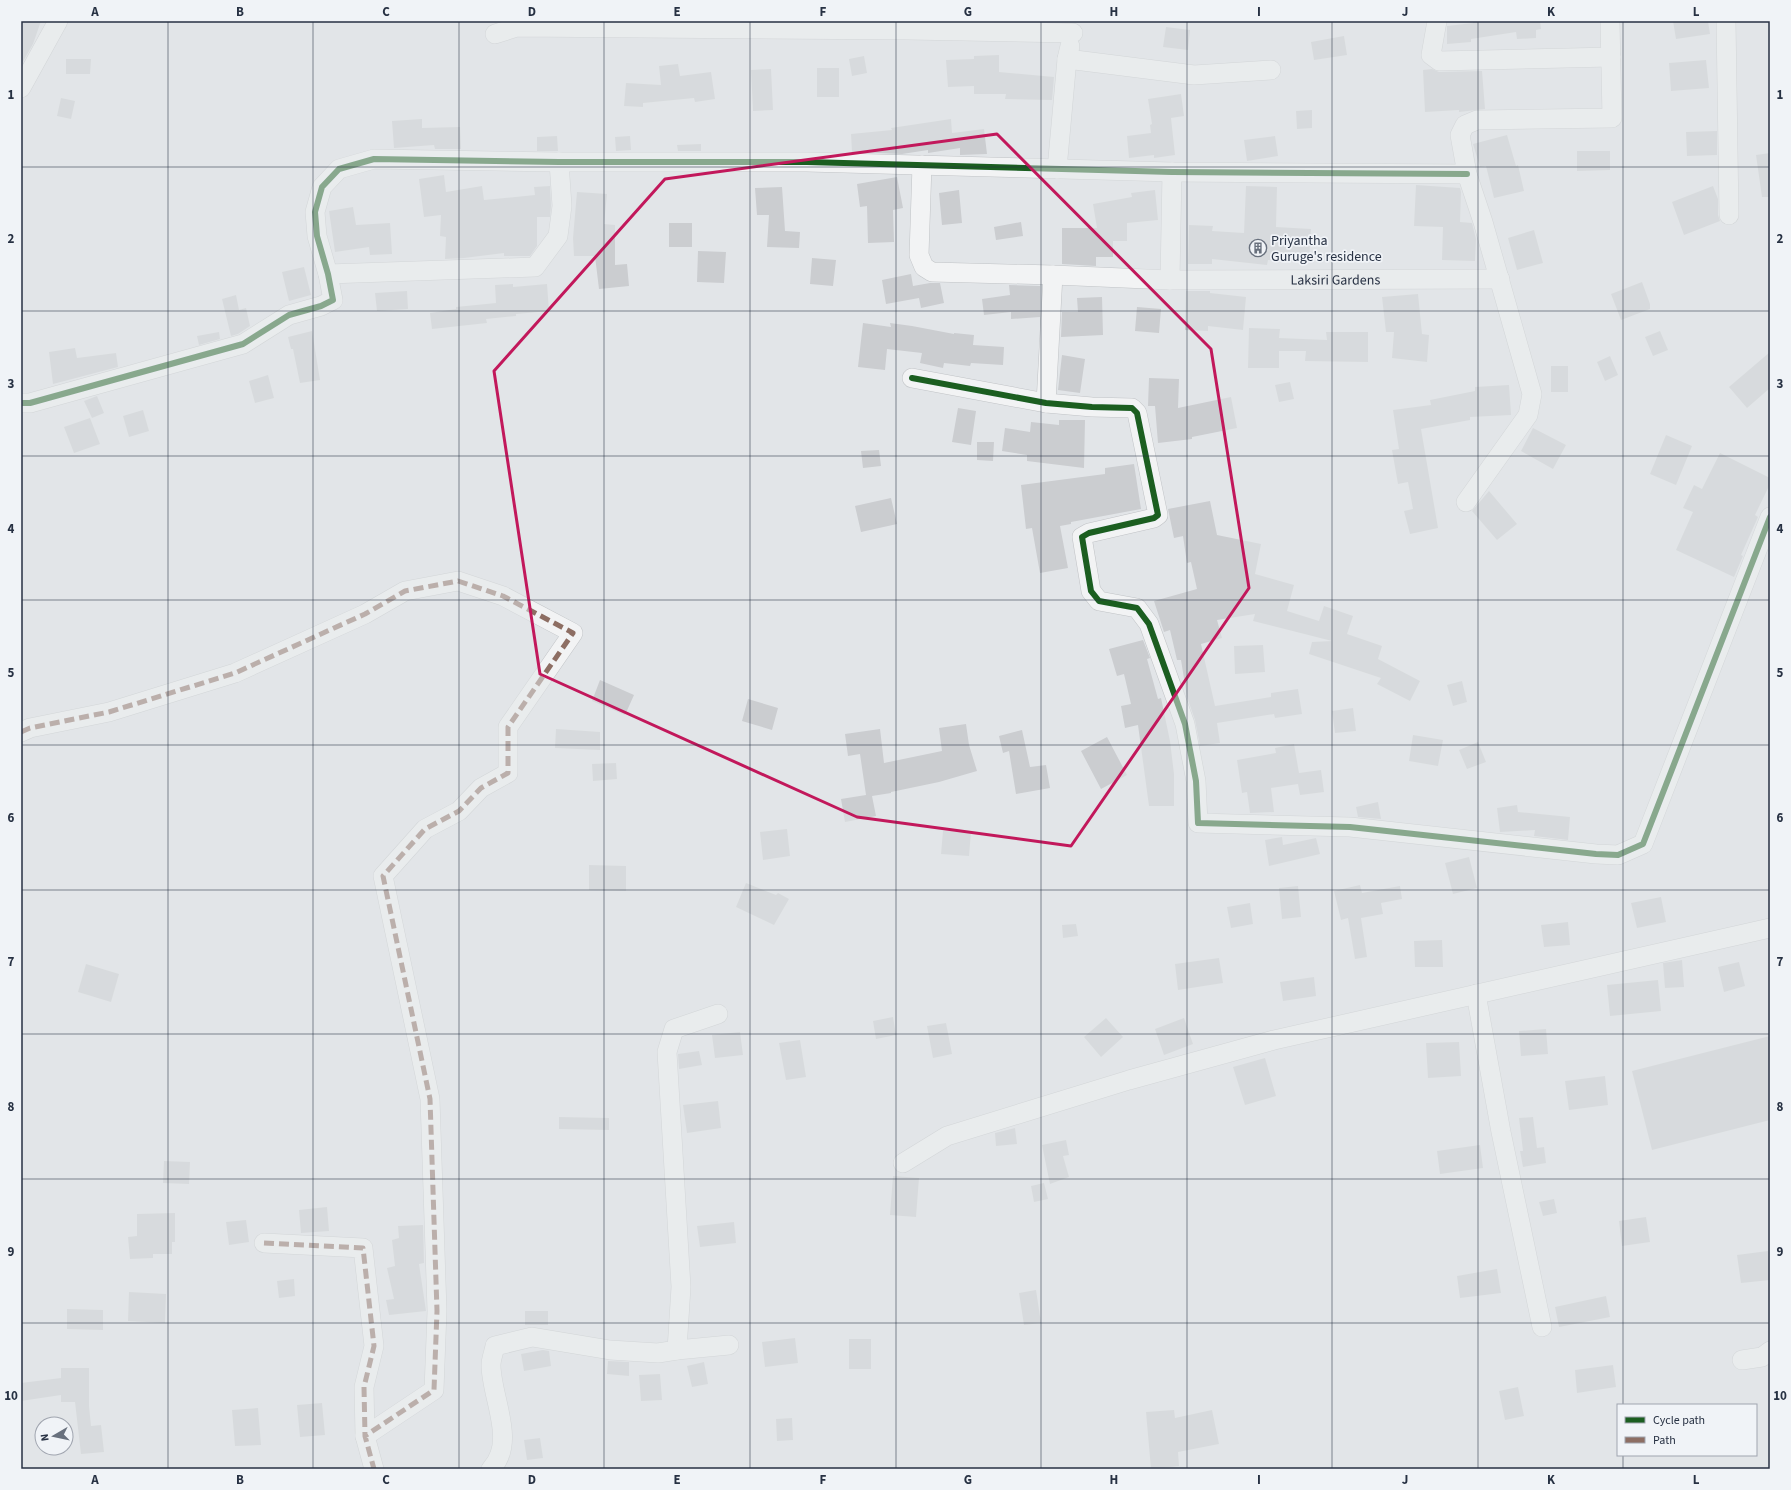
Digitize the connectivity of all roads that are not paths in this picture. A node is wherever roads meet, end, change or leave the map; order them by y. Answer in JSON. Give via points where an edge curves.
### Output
{"nodes":[{"id":1,"x":58,"y":21,"type":"edge"},
{"id":2,"x":1437,"y":21,"type":"edge"},
{"id":3,"x":1610,"y":21,"type":"edge"},
{"id":4,"x":1726,"y":21,"type":"edge"},
{"id":5,"x":909,"y":25,"type":"edge"},
{"id":6,"x":1074,"y":27,"type":"edge"},
{"id":7,"x":495,"y":34,"type":"dead end"},
{"id":8,"x":1611,"y":57,"type":"junction"},
{"id":9,"x":1067,"y":59,"type":"junction"},
{"id":10,"x":1271,"y":70,"type":"dead end"},
{"id":11,"x":21,"y":88,"type":"edge"},
{"id":12,"x":559,"y":162,"type":"junction"},
{"id":13,"x":922,"y":166,"type":"junction"},
{"id":14,"x":1057,"y":169,"type":"junction"},
{"id":15,"x":1172,"y":172,"type":"junction"},
{"id":16,"x":1467,"y":174,"type":"junction"},
{"id":17,"x":1729,"y":215,"type":"dead end"},
{"id":18,"x":328,"y":274,"type":"junction"},
{"id":19,"x":1053,"y":275,"type":"junction"},
{"id":20,"x":1500,"y":279,"type":"junction"},
{"id":21,"x":1170,"y":280,"type":"junction"},
{"id":22,"x":912,"y":378,"type":"dead end"},
{"id":23,"x":21,"y":403,"type":"edge"},
{"id":24,"x":1046,"y":404,"type":"junction"},
{"id":25,"x":1466,"y":502,"type":"dead end"},
{"id":26,"x":1770,"y":517,"type":"edge"},
{"id":27,"x":21,"y":732,"type":"edge"},
{"id":28,"x":1770,"y":928,"type":"edge"},
{"id":29,"x":1476,"y":994,"type":"junction"},
{"id":30,"x":718,"y":1014,"type":"dead end"},
{"id":31,"x":903,"y":1164,"type":"dead end"},
{"id":32,"x":264,"y":1243,"type":"dead end"},
{"id":33,"x":1542,"y":1327,"type":"dead end"},
{"id":34,"x":730,"y":1345,"type":"dead end"},
{"id":35,"x":677,"y":1350,"type":"junction"},
{"id":36,"x":1770,"y":1351,"type":"edge"},
{"id":37,"x":1742,"y":1360,"type":"dead end"},
{"id":38,"x":365,"y":1436,"type":"junction"},
{"id":39,"x":374,"y":1469,"type":"edge"},
{"id":40,"x":491,"y":1469,"type":"edge"}],
"edges":[{"from":1,"to":11,"type":"street"},
{"from":2,"to":8,"type":"street","via":[[1431,55],[1438,61]]},
{"from":3,"to":8,"type":"street"},
{"from":4,"to":17,"type":"street"},
{"from":5,"to":6,"type":"street"},
{"from":5,"to":7,"type":"street","via":[[517,27]]},
{"from":6,"to":9,"type":"street"},
{"from":8,"to":16,"type":"street","via":[[1612,118],[1477,120],[1466,125],[1460,135]]},
{"from":9,"to":10,"type":"street","via":[[1194,75]]},
{"from":9,"to":14,"type":"street"},
{"from":12,"to":13,"type":"street","via":[[807,162]]},
{"from":12,"to":18,"type":"street","via":[[562,206],[558,236],[535,267]]},
{"from":12,"to":18,"type":"street","via":[[374,159],[338,169],[322,187],[315,212],[317,236]]},
{"from":13,"to":14,"type":"street"},
{"from":13,"to":19,"type":"street","name":"Laksiri Gardens","via":[[920,255],[924,267],[932,272]]},
{"from":14,"to":15,"type":"street"},
{"from":15,"to":16,"type":"street"},
{"from":15,"to":21,"type":"street"},
{"from":16,"to":20,"type":"street"},
{"from":18,"to":23,"type":"street","via":[[333,300],[289,315],[243,344],[30,403]]},
{"from":19,"to":21,"type":"street","name":"Laksiri Gardens"},
{"from":19,"to":24,"type":"street"},
{"from":20,"to":21,"type":"street","name":"Laksiri Gardens"},
{"from":20,"to":25,"type":"street","via":[[1532,394],[1528,415]]},
{"from":22,"to":24,"type":"street"},
{"from":24,"to":26,"type":"street","via":[[1132,408],[1137,413],[1158,515],[1089,532],[1082,537],[1091,591],[1099,601],[1137,608],[1149,624],[1184,724],[1196,780],[1198,823],[1350,826],[1596,854],[1618,854],[1643,844]]},
{"from":27,"to":38,"type":"street","via":[[109,712],[235,673],[365,614],[405,590],[458,581],[502,596],[573,633],[508,728],[508,773],[481,788],[459,811],[425,829],[383,876],[430,1099],[437,1311],[434,1390]]},
{"from":28,"to":29,"type":"street"},
{"from":29,"to":31,"type":"street","via":[[1274,1040],[1130,1080],[947,1136]]},
{"from":29,"to":33,"type":"street","via":[[1501,1132]]},
{"from":30,"to":35,"type":"street","via":[[674,1029],[667,1052],[681,1287]]},
{"from":32,"to":38,"type":"street","via":[[363,1248],[374,1346],[364,1387]]},
{"from":34,"to":35,"type":"street"},
{"from":35,"to":40,"type":"street","via":[[658,1353],[610,1350],[532,1337],[495,1346],[491,1364],[504,1440],[497,1462]]},
{"from":36,"to":37,"type":"street","via":[[1762,1356]]},
{"from":38,"to":39,"type":"street"}]}
